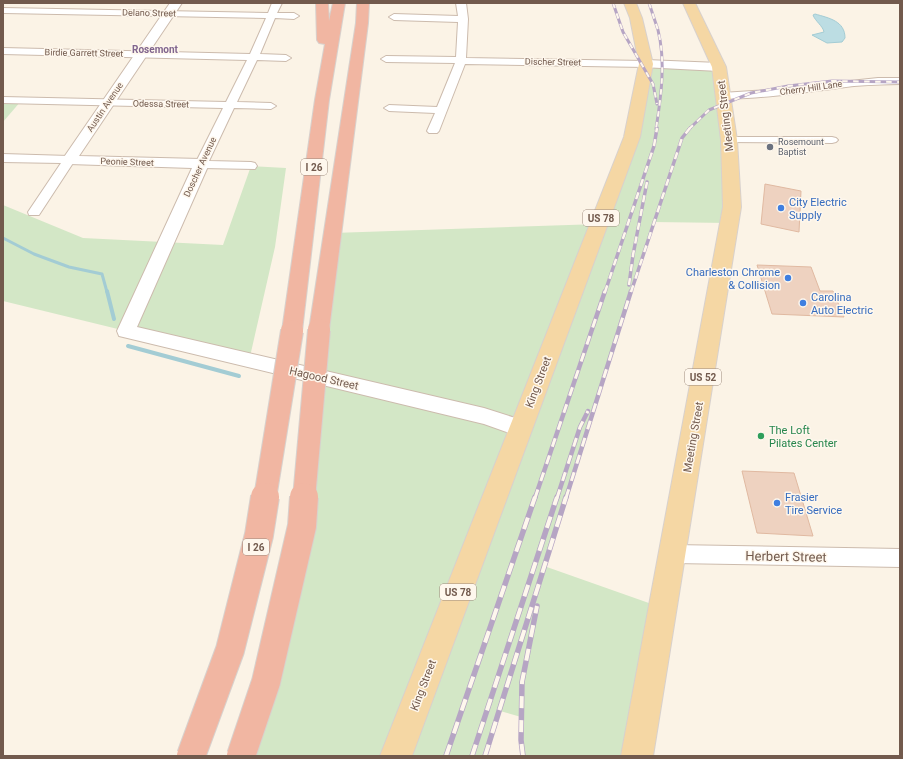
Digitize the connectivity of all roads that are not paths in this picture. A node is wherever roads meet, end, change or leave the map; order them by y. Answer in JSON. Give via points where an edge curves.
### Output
{"nodes":[{"id":1,"x":277,"y":3,"type":"edge"},
{"id":2,"x":322,"y":3,"type":"edge"},
{"id":3,"x":339,"y":3,"type":"edge"},
{"id":4,"x":363,"y":3,"type":"edge"},
{"id":5,"x":368,"y":3,"type":"edge"},
{"id":6,"x":461,"y":3,"type":"edge"},
{"id":7,"x":630,"y":3,"type":"edge"},
{"id":8,"x":689,"y":3,"type":"edge"},
{"id":9,"x":172,"y":8,"type":"edge"},
{"id":10,"x":4,"y":10,"type":"edge"},
{"id":11,"x":272,"y":16,"type":"junction"},
{"id":12,"x":294,"y":16,"type":"dead end"},
{"id":13,"x":394,"y":18,"type":"dead end"},
{"id":14,"x":463,"y":19,"type":"junction"},
{"id":15,"x":362,"y":23,"type":"junction"},
{"id":16,"x":3,"y":51,"type":"edge"},
{"id":17,"x":142,"y":54,"type":"junction"},
{"id":18,"x":254,"y":57,"type":"junction"},
{"id":19,"x":286,"y":58,"type":"dead end"},
{"id":20,"x":386,"y":59,"type":"dead end"},
{"id":21,"x":461,"y":61,"type":"junction"},
{"id":22,"x":646,"y":64,"type":"junction"},
{"id":23,"x":719,"y":67,"type":"junction"},
{"id":24,"x":900,"y":81,"type":"edge"},
{"id":25,"x":722,"y":96,"type":"junction"},
{"id":26,"x":3,"y":100,"type":"edge"},
{"id":27,"x":322,"y":100,"type":"junction"},
{"id":28,"x":109,"y":103,"type":"junction"},
{"id":29,"x":229,"y":105,"type":"junction"},
{"id":30,"x":271,"y":106,"type":"dead end"},
{"id":31,"x":389,"y":108,"type":"dead end"},
{"id":32,"x":440,"y":110,"type":"junction"},
{"id":33,"x":433,"y":131,"type":"dead end"},
{"id":34,"x":729,"y":140,"type":"junction"},
{"id":35,"x":832,"y":140,"type":"dead end"},
{"id":36,"x":3,"y":158,"type":"edge"},
{"id":37,"x":69,"y":160,"type":"junction"},
{"id":38,"x":201,"y":164,"type":"junction"},
{"id":39,"x":251,"y":166,"type":"dead end"},
{"id":40,"x":34,"y":212,"type":"dead end"},
{"id":41,"x":126,"y":331,"type":"joint"},
{"id":42,"x":521,"y":428,"type":"junction"},
{"id":43,"x":673,"y":554,"type":"junction"},
{"id":44,"x":900,"y":558,"type":"edge"},
{"id":45,"x":191,"y":756,"type":"edge"},
{"id":46,"x":241,"y":756,"type":"edge"},
{"id":47,"x":396,"y":756,"type":"edge"},
{"id":48,"x":637,"y":756,"type":"edge"}],
"edges":[{"from":1,"to":11,"type":"street","name":"Doscher Avenue"},
{"from":2,"to":27,"type":"highway"},
{"from":3,"to":27,"type":"highway","number":"I 26"},
{"from":4,"to":15,"type":"highway","number":"I 26"},
{"from":5,"to":15,"type":"highway"},
{"from":6,"to":14,"type":"street"},
{"from":7,"to":22,"type":"main road","name":"King Street","number":"US 78"},
{"from":8,"to":23,"type":"main road","name":"Meeting Street","number":"US 52"},
{"from":9,"to":10,"type":"street","name":"Delano Street"},
{"from":9,"to":11,"type":"street","name":"Delano Street"},
{"from":9,"to":17,"type":"street","name":"Austin Avenue"},
{"from":11,"to":12,"type":"street","name":"Delano Street"},
{"from":11,"to":18,"type":"street","name":"Doscher Avenue"},
{"from":13,"to":14,"type":"street"},
{"from":14,"to":21,"type":"street"},
{"from":15,"to":46,"type":"highway","number":"I 26","bridge":true,"via":[[319,330],[302,526],[266,682]]},
{"from":16,"to":17,"type":"street","name":"Birdie Garrett Street"},
{"from":17,"to":18,"type":"street","name":"Birdie Garrett Street"},
{"from":17,"to":28,"type":"street","name":"Austin Avenue"},
{"from":18,"to":19,"type":"street","name":"Birdie Garrett Street"},
{"from":18,"to":29,"type":"street","name":"Doscher Avenue"},
{"from":20,"to":21,"type":"street","name":"Discher Street"},
{"from":21,"to":22,"type":"street","name":"Discher Street"},
{"from":21,"to":32,"type":"street"},
{"from":22,"to":23,"type":"street","name":"Discher Street"},
{"from":22,"to":42,"type":"main road","name":"King Street","number":"US 78","via":[[632,137]]},
{"from":23,"to":25,"type":"main road","name":"Meeting Street","number":"US 52"},
{"from":24,"to":25,"type":"street","name":"Cherry Hill Lane","via":[[864,81],[762,94]]},
{"from":25,"to":34,"type":"main road","name":"Meeting Street","number":"US 52"},
{"from":26,"to":28,"type":"street","name":"Odessa Street"},
{"from":27,"to":45,"type":"highway","number":"I 26","bridge":true,"via":[[292,331],[259,535],[230,650]]},
{"from":28,"to":29,"type":"street","name":"Odessa Street"},
{"from":28,"to":37,"type":"street","name":"Austin Avenue"},
{"from":29,"to":30,"type":"street","name":"Odessa Street"},
{"from":29,"to":38,"type":"street","name":"Doscher Avenue"},
{"from":31,"to":32,"type":"street"},
{"from":32,"to":33,"type":"street"},
{"from":34,"to":35,"type":"street"},
{"from":34,"to":43,"type":"main road","name":"Meeting Street","number":"US 52","via":[[732,206]]},
{"from":36,"to":37,"type":"street","name":"Peonie Street"},
{"from":37,"to":38,"type":"street","name":"Peonie Street"},
{"from":37,"to":40,"type":"street","name":"Austin Avenue"},
{"from":38,"to":39,"type":"street","name":"Peonie Street"},
{"from":38,"to":41,"type":"street","name":"Doscher Avenue"},
{"from":41,"to":42,"type":"street","name":"Hagood Street","via":[[484,416]]},
{"from":42,"to":47,"type":"main road","name":"King Street","number":"US 78"},
{"from":43,"to":44,"type":"street","name":"Herbert Street"},
{"from":43,"to":48,"type":"main road","name":"Meeting Street","number":"US 52"}]}
